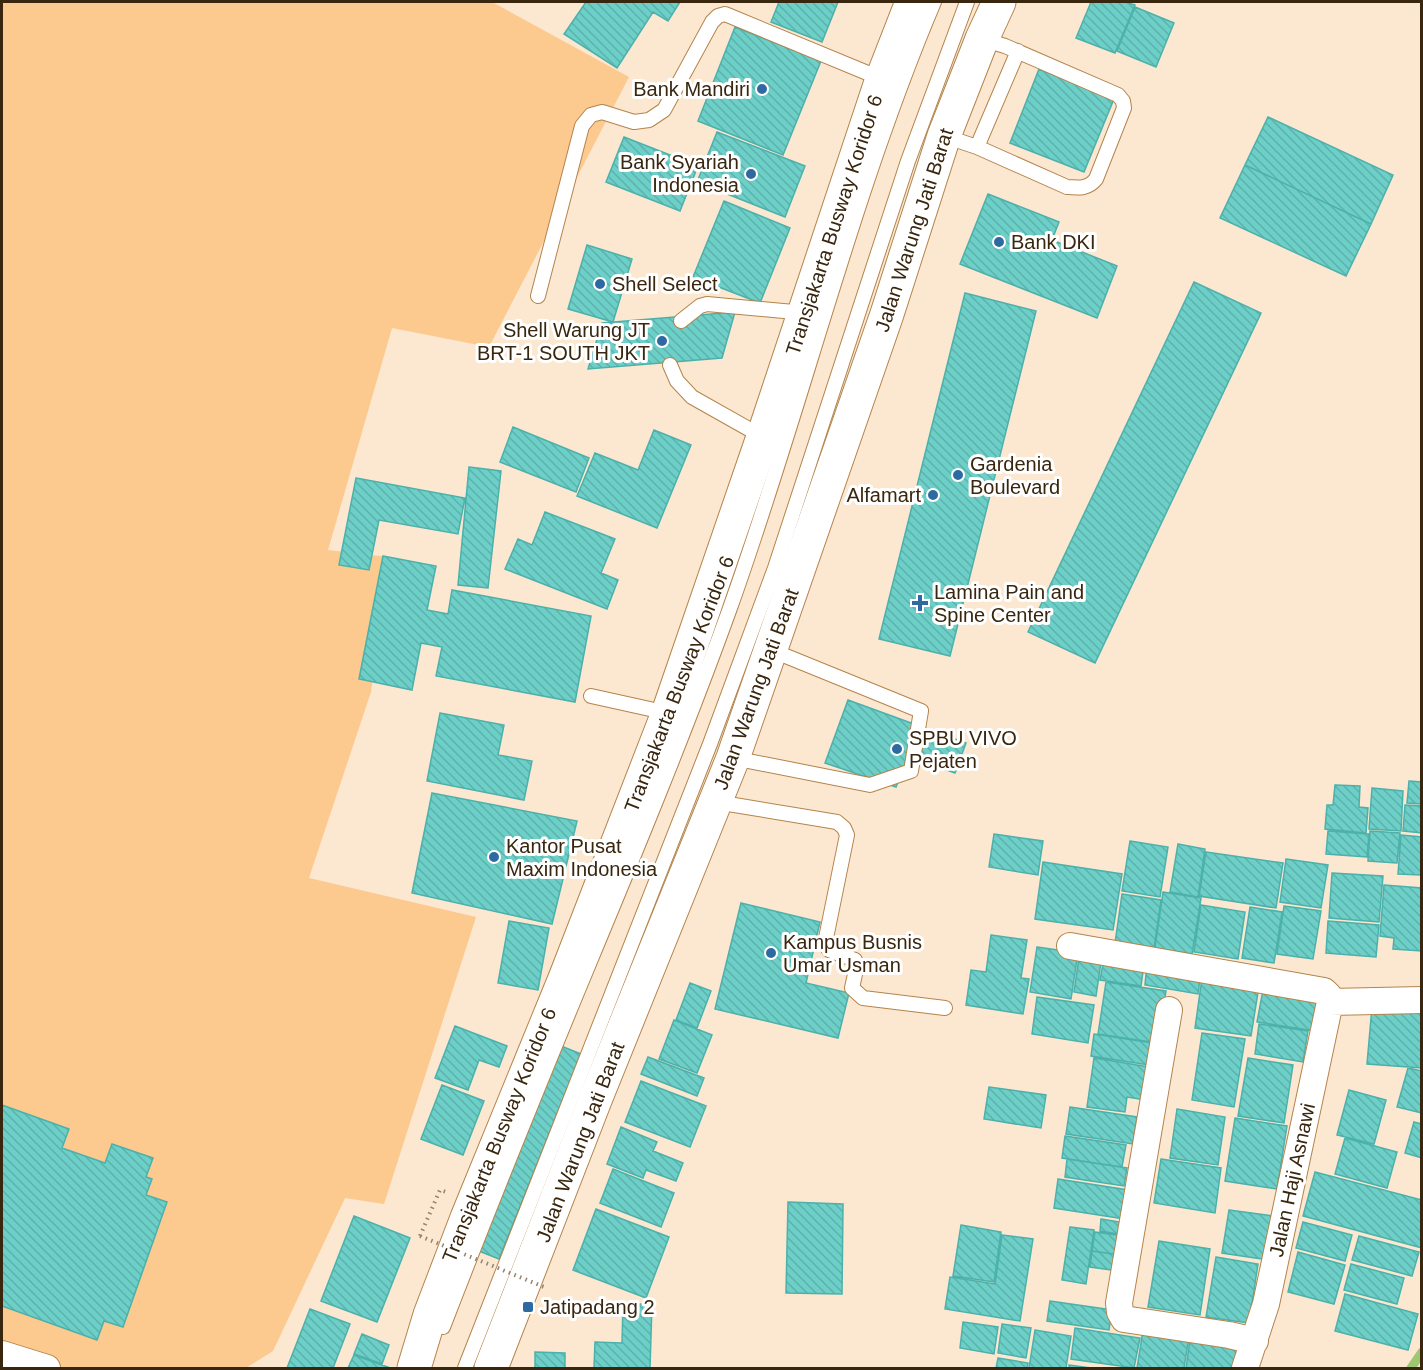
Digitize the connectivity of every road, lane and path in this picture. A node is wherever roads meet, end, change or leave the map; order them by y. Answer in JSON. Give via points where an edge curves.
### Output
{"nodes":[{"id":1,"x":912,"y":2,"type":"edge"},
{"id":2,"x":934,"y":2,"type":"edge"},
{"id":3,"x":967,"y":2,"type":"edge"},
{"id":4,"x":999,"y":2,"type":"edge"},
{"id":5,"x":982,"y":39,"type":"junction"},
{"id":6,"x":1017,"y":51,"type":"junction"},
{"id":7,"x":882,"y":79,"type":"junction"},
{"id":8,"x":945,"y":136,"type":"junction"},
{"id":9,"x":977,"y":147,"type":"junction"},
{"id":10,"x":538,"y":296,"type":"dead end"},
{"id":11,"x":805,"y":313,"type":"junction"},
{"id":12,"x":681,"y":321,"type":"dead end"},
{"id":13,"x":670,"y":365,"type":"dead end"},
{"id":14,"x":764,"y":437,"type":"junction"},
{"id":15,"x":771,"y":650,"type":"junction"},
{"id":16,"x":591,"y":696,"type":"dead end"},
{"id":17,"x":668,"y":713,"type":"junction"},
{"id":18,"x":733,"y":758,"type":"junction"},
{"id":19,"x":716,"y":802,"type":"junction"},
{"id":20,"x":1070,"y":945,"type":"dead end"},
{"id":21,"x":1327,"y":997,"type":"junction"},
{"id":22,"x":1422,"y":1000,"type":"edge"},
{"id":23,"x":945,"y":1008,"type":"dead end"},
{"id":24,"x":1169,"y":1010,"type":"dead end"},
{"id":25,"x":420,"y":1236,"type":"dead end"},
{"id":26,"x":544,"y":1287,"type":"dead end"},
{"id":27,"x":1255,"y":1341,"type":"junction"},
{"id":28,"x":429,"y":1353,"type":"edge"},
{"id":29,"x":2,"y":1354,"type":"edge"},
{"id":30,"x":47,"y":1368,"type":"edge"},
{"id":31,"x":428,"y":1368,"type":"edge"},
{"id":32,"x":465,"y":1368,"type":"edge"},
{"id":33,"x":491,"y":1368,"type":"edge"},
{"id":34,"x":1245,"y":1368,"type":"edge"}],
"edges":[{"from":1,"to":7,"type":"main road"},
{"from":2,"to":28,"type":"lane","name":"Transjakarta Busway Koridor 6","via":[[876,152],[794,417],[726,618],[665,781]]},
{"from":3,"to":32,"type":"lane","via":[[908,161],[755,623]]},
{"from":4,"to":5,"type":"main road","name":"Jalan Warung Jati Barat"},
{"from":5,"to":6,"type":"lane"},
{"from":5,"to":8,"type":"main road","name":"Jalan Warung Jati Barat"},
{"from":6,"to":9,"type":"lane"},
{"from":6,"to":9,"type":"lane","via":[[1118,95],[1123,101],[1124,108],[1096,179],[1090,186],[1067,187]]},
{"from":7,"to":10,"type":"lane","via":[[725,14],[718,16],[664,110],[649,120],[634,122],[602,112],[591,115],[582,126]]},
{"from":7,"to":11,"type":"main road"},
{"from":8,"to":9,"type":"lane"},
{"from":8,"to":15,"type":"main road","name":"Jalan Warung Jati Barat"},
{"from":11,"to":12,"type":"lane","via":[[707,304]]},
{"from":11,"to":14,"type":"main road"},
{"from":13,"to":14,"type":"lane","via":[[677,381],[692,397]]},
{"from":14,"to":17,"type":"main road"},
{"from":15,"to":18,"type":"main road","name":"Jalan Warung Jati Barat"},
{"from":15,"to":18,"type":"lane","via":[[921,711],[911,771],[870,785]]},
{"from":16,"to":17,"type":"lane"},
{"from":17,"to":28,"type":"main road","via":[[430,1315]]},
{"from":18,"to":19,"type":"main road","name":"Jalan Warung Jati Barat"},
{"from":19,"to":23,"type":"lane","via":[[837,822],[844,828],[847,835],[825,943],[829,950],[855,960],[852,988],[863,998]]},
{"from":19,"to":33,"type":"main road","name":"Jalan Warung Jati Barat"},
{"from":20,"to":21,"type":"street"},
{"from":21,"to":22,"type":"street"},
{"from":21,"to":27,"type":"street","name":"Jalan Haji Asnawi","via":[[1266,1304]]},
{"from":24,"to":27,"type":"street","via":[[1120,1312],[1124,1319]]},
{"from":25,"to":26,"type":"path","bridge":true},
{"from":27,"to":34,"type":"street","name":"Jalan Haji Asnawi"},
{"from":28,"to":31,"type":"lane","name":"Transjakarta Busway Koridor 6"},
{"from":29,"to":30,"type":"street"}]}
